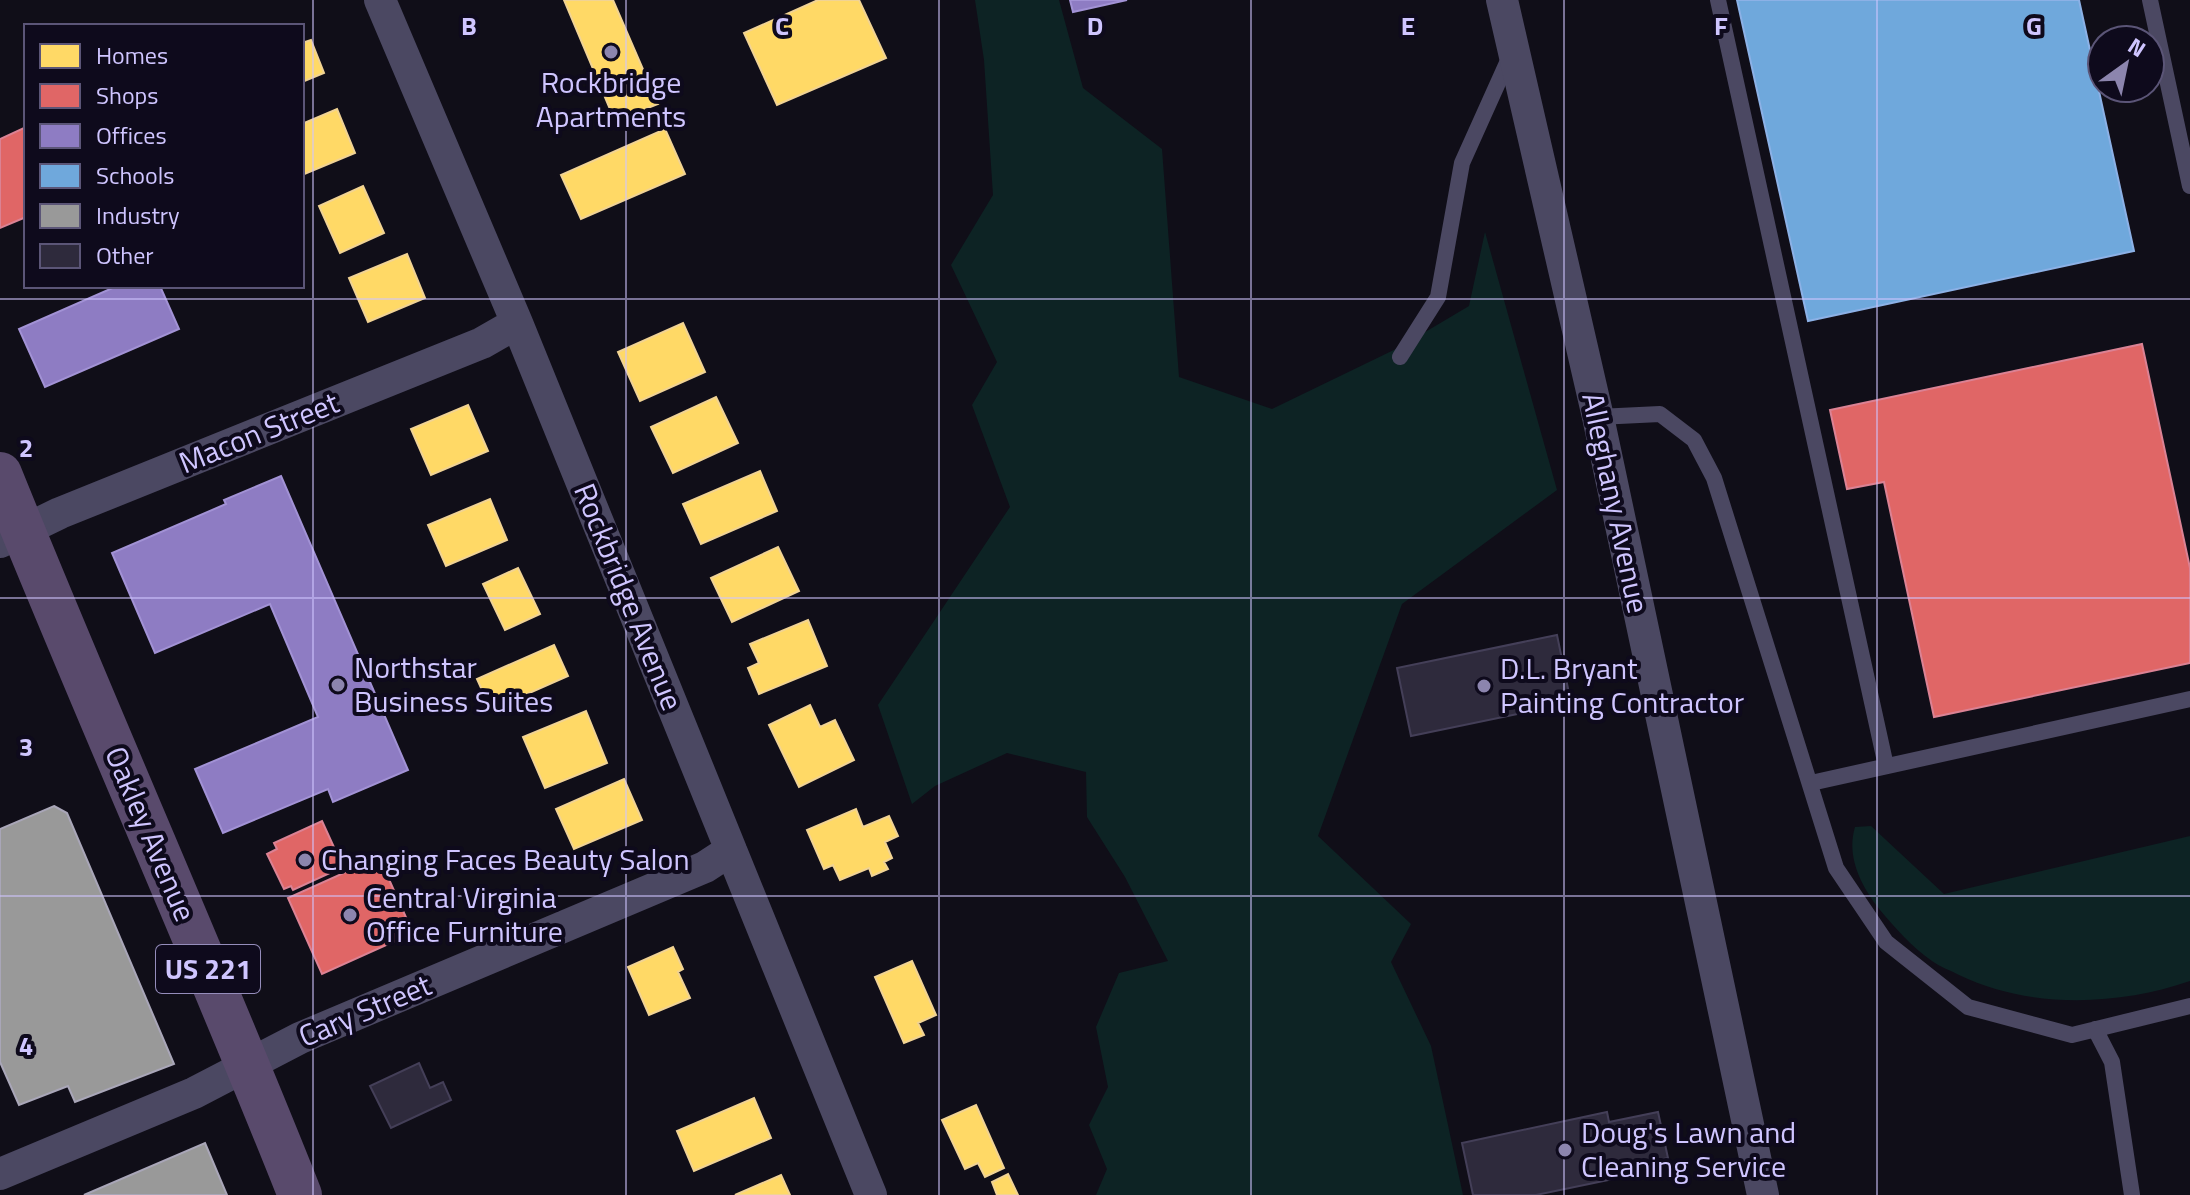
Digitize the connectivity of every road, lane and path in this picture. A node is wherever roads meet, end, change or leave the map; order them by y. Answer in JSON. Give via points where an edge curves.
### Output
{"nodes":[{"id":1,"x":380,"y":0,"type":"edge"},
{"id":2,"x":1502,"y":0,"type":"edge"},
{"id":3,"x":1718,"y":0,"type":"edge"},
{"id":4,"x":2150,"y":0,"type":"edge"},
{"id":5,"x":1513,"y":49,"type":"junction"},
{"id":6,"x":2190,"y":186,"type":"edge"},
{"id":7,"x":517,"y":323,"type":"junction"},
{"id":8,"x":1400,"y":357,"type":"dead end"},
{"id":9,"x":1598,"y":417,"type":"junction"},
{"id":10,"x":0,"y":474,"type":"edge"},
{"id":11,"x":12,"y":537,"type":"edge"},
{"id":12,"x":2190,"y":699,"type":"edge"},
{"id":13,"x":1886,"y":766,"type":"junction"},
{"id":14,"x":1811,"y":783,"type":"junction"},
{"id":15,"x":731,"y":850,"type":"junction"},
{"id":16,"x":2190,"y":1006,"type":"edge"},
{"id":17,"x":2095,"y":1029,"type":"junction"},
{"id":18,"x":249,"y":1064,"type":"junction"},
{"id":19,"x":0,"y":1174,"type":"edge"},
{"id":20,"x":300,"y":1195,"type":"edge"},
{"id":21,"x":871,"y":1195,"type":"edge"},
{"id":22,"x":1763,"y":1195,"type":"edge"},
{"id":23,"x":2132,"y":1195,"type":"edge"}],
"edges":[{"from":1,"to":7,"type":"street","name":"Rockbridge Avenue"},
{"from":2,"to":5,"type":"street","name":"Alleghany Avenue"},
{"from":3,"to":13,"type":"lane"},
{"from":4,"to":6,"type":"lane"},
{"from":5,"to":8,"type":"lane","via":[[1462,163],[1438,297]]},
{"from":5,"to":9,"type":"street","name":"Alleghany Avenue"},
{"from":7,"to":11,"type":"street","name":"Macon Street","via":[[482,343]]},
{"from":7,"to":15,"type":"street","name":"Rockbridge Avenue"},
{"from":9,"to":14,"type":"lane","via":[[1660,414],[1694,440],[1714,478]]},
{"from":9,"to":22,"type":"street","name":"Alleghany Avenue"},
{"from":10,"to":11,"type":"main road","name":"Oakley Avenue","number":"US 221"},
{"from":11,"to":18,"type":"main road","name":"Oakley Avenue","number":"US 221","via":[[112,745]]},
{"from":12,"to":13,"type":"lane"},
{"from":13,"to":14,"type":"lane"},
{"from":14,"to":17,"type":"lane","via":[[1836,868],[1886,942],[1968,1007],[2072,1035]]},
{"from":15,"to":18,"type":"street","name":"Cary Street","via":[[705,867]]},
{"from":15,"to":21,"type":"street","name":"Rockbridge Avenue"},
{"from":16,"to":17,"type":"lane"},
{"from":17,"to":23,"type":"lane","via":[[2112,1062]]},
{"from":18,"to":19,"type":"street","name":"Cary Street","via":[[194,1093]]},
{"from":18,"to":20,"type":"main road","name":"Oakley Avenue","number":"US 221"}]}
